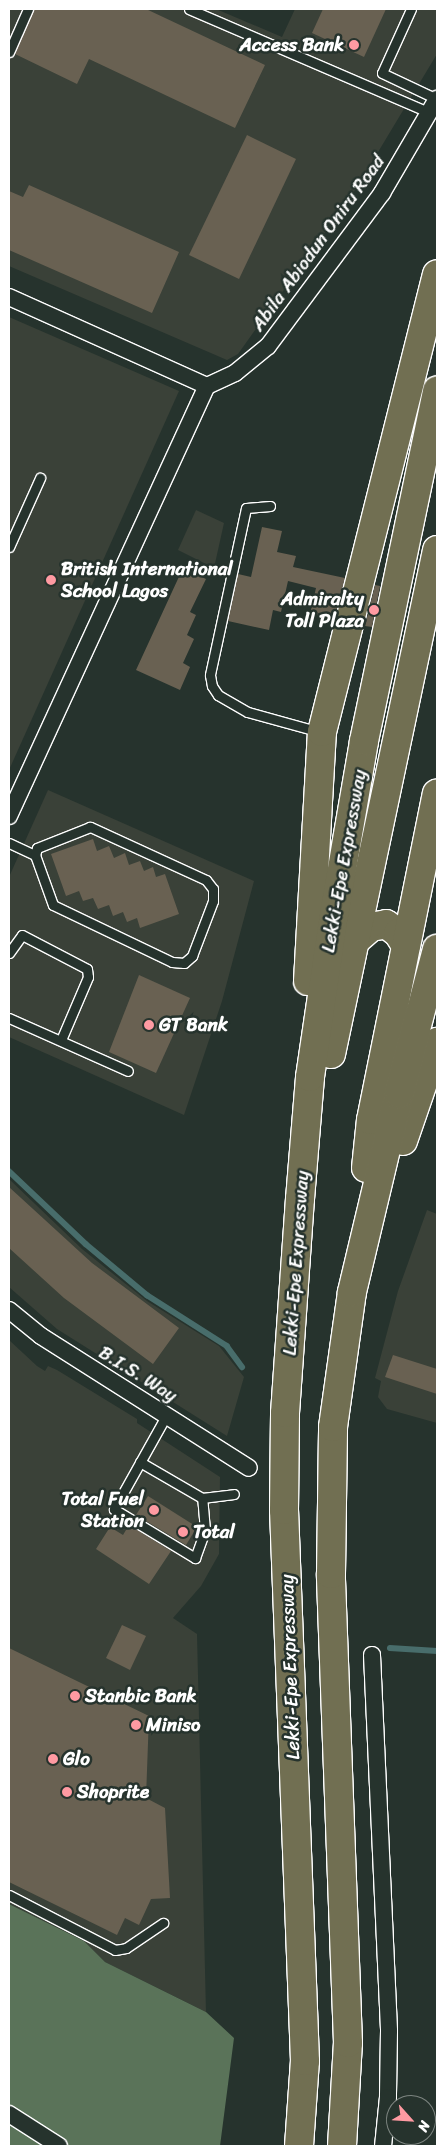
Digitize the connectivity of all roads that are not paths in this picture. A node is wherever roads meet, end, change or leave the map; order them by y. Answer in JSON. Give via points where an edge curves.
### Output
{"nodes":[{"id":1,"x":28,"y":9,"type":"edge"},
{"id":2,"x":189,"y":9,"type":"edge"},
{"id":3,"x":411,"y":9,"type":"edge"},
{"id":4,"x":9,"y":52,"type":"edge"},
{"id":5,"x":435,"y":104,"type":"edge"},
{"id":6,"x":437,"y":274,"type":"edge"},
{"id":7,"x":9,"y":298,"type":"edge"},
{"id":8,"x":207,"y":386,"type":"junction"},
{"id":9,"x":437,"y":391,"type":"edge"},
{"id":10,"x":40,"y":478,"type":"dead end"},
{"id":11,"x":270,"y":506,"type":"dead end"},
{"id":12,"x":9,"y":547,"type":"edge"},
{"id":13,"x":437,"y":550,"type":"edge"},
{"id":14,"x":322,"y":732,"type":"junction"},
{"id":15,"x":437,"y":794,"type":"edge"},
{"id":16,"x":9,"y":816,"type":"edge"},
{"id":17,"x":9,"y":843,"type":"edge"},
{"id":18,"x":35,"y":855,"type":"junction"},
{"id":19,"x":355,"y":941,"type":"junction"},
{"id":20,"x":406,"y":946,"type":"junction"},
{"id":21,"x":437,"y":949,"type":"edge"},
{"id":22,"x":9,"y":953,"type":"edge"},
{"id":23,"x":9,"y":1018,"type":"edge"},
{"id":24,"x":61,"y":1040,"type":"junction"},
{"id":25,"x":437,"y":1042,"type":"edge"},
{"id":26,"x":128,"y":1072,"type":"dead end"},
{"id":27,"x":300,"y":1200,"type":"junction"},
{"id":28,"x":352,"y":1292,"type":"junction"},
{"id":29,"x":9,"y":1310,"type":"edge"},
{"id":30,"x":166,"y":1416,"type":"junction"},
{"id":31,"x":140,"y":1462,"type":"junction"},
{"id":32,"x":249,"y":1468,"type":"dead end"},
{"id":33,"x":234,"y":1494,"type":"dead end"},
{"id":34,"x":202,"y":1498,"type":"junction"},
{"id":35,"x":372,"y":1655,"type":"dead end"},
{"id":36,"x":9,"y":1895,"type":"edge"},
{"id":37,"x":162,"y":1923,"type":"dead end"},
{"id":38,"x":9,"y":2114,"type":"edge"},
{"id":39,"x":59,"y":2146,"type":"edge"},
{"id":40,"x":299,"y":2146,"type":"edge"},
{"id":41,"x":342,"y":2146,"type":"edge"},
{"id":42,"x":383,"y":2146,"type":"edge"}],
"edges":[{"from":1,"to":4,"type":"lane"},
{"from":2,"to":5,"type":"lane"},
{"from":3,"to":5,"type":"lane","via":[[382,73]]},
{"from":5,"to":8,"type":"street","name":"Abila Abiodun Oniru Road","via":[[382,193],[268,346],[235,373]]},
{"from":6,"to":14,"type":"highway"},
{"from":7,"to":8,"type":"street"},
{"from":8,"to":16,"type":"street"},
{"from":9,"to":27,"type":"highway","name":"Lekki-Epe Expressway","via":[[364,741],[333,921],[310,1077]]},
{"from":10,"to":12,"type":"lane"},
{"from":11,"to":14,"type":"lane","via":[[246,508],[210,675],[212,686],[218,695],[248,712]]},
{"from":13,"to":19,"type":"highway"},
{"from":14,"to":27,"type":"highway","via":[[298,1161]]},
{"from":15,"to":20,"type":"highway"},
{"from":17,"to":18,"type":"lane"},
{"from":18,"to":18,"type":"lane","via":[[53,905],[172,962],[184,963],[192,956],[213,901],[213,889],[206,880],[90,827],[38,848]]},
{"from":19,"to":20,"type":"highway","via":[[371,927],[386,924],[398,933]]},
{"from":19,"to":27,"type":"highway"},
{"from":20,"to":28,"type":"highway","via":[[371,1120]]},
{"from":21,"to":28,"type":"highway","via":[[398,1094]]},
{"from":22,"to":24,"type":"lane","via":[[22,935],[87,969],[88,977]]},
{"from":23,"to":24,"type":"lane"},
{"from":24,"to":26,"type":"lane"},
{"from":25,"to":28,"type":"highway"},
{"from":27,"to":40,"type":"highway","name":"Lekki-Epe Expressway","via":[[285,1413],[284,1510],[305,2061]]},
{"from":28,"to":41,"type":"highway","via":[[338,1377],[330,1491],[348,2043]]},
{"from":29,"to":30,"type":"street","name":"B.I.S. Way","via":[[41,1336]]},
{"from":30,"to":31,"type":"lane"},
{"from":30,"to":32,"type":"street","name":"B.I.S. Way"},
{"from":31,"to":34,"type":"lane"},
{"from":31,"to":34,"type":"lane","via":[[114,1509],[196,1558],[205,1530]]},
{"from":33,"to":34,"type":"lane"},
{"from":35,"to":42,"type":"street","via":[[389,2031]]},
{"from":36,"to":37,"type":"lane","via":[[115,1950],[126,1948]]},
{"from":38,"to":39,"type":"street"}]}
